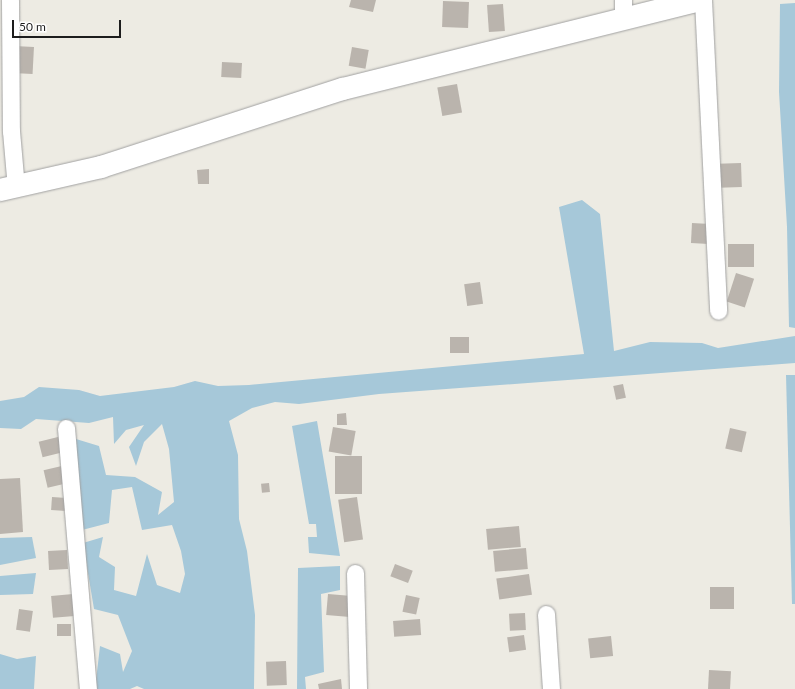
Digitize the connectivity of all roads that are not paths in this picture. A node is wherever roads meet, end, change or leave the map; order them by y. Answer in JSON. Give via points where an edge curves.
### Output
{"nodes":[{"id":1,"x":10,"y":0,"type":"edge"},
{"id":2,"x":699,"y":0,"type":"edge"},
{"id":3,"x":703,"y":0,"type":"edge"},
{"id":4,"x":623,"y":9,"type":"edge"},
{"id":5,"x":8,"y":189,"type":"edge"},
{"id":6,"x":718,"y":310,"type":"dead end"},
{"id":7,"x":66,"y":428,"type":"dead end"},
{"id":8,"x":354,"y":573,"type":"dead end"},
{"id":9,"x":546,"y":614,"type":"dead end"},
{"id":10,"x":88,"y":689,"type":"edge"},
{"id":11,"x":358,"y":689,"type":"edge"},
{"id":12,"x":551,"y":689,"type":"edge"}],
"edges":[{"from":1,"to":5,"type":"street","via":[[11,131]]},
{"from":2,"to":4,"type":"street"},
{"from":3,"to":6,"type":"street"},
{"from":4,"to":5,"type":"street","via":[[343,89],[101,167]]},
{"from":7,"to":10,"type":"street"},
{"from":8,"to":11,"type":"street"},
{"from":9,"to":12,"type":"street"}]}
